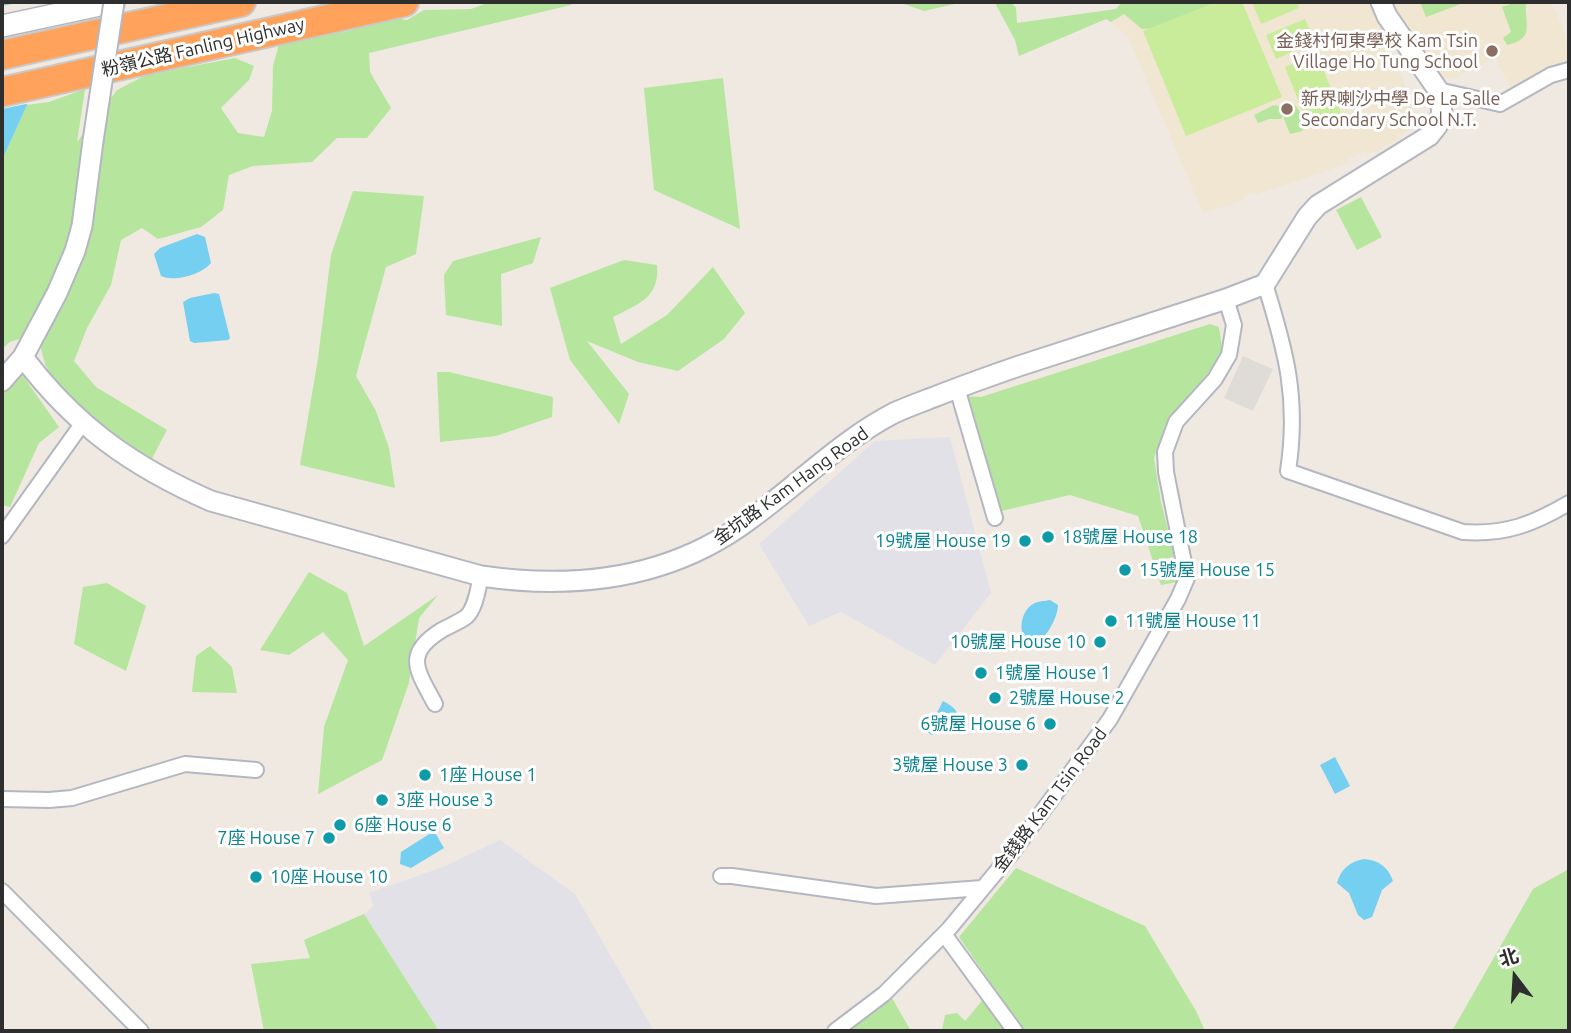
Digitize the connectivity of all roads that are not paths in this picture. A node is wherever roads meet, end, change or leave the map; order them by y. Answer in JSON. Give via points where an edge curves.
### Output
{"nodes":[{"id":1,"x":114,"y":2,"type":"edge"},
{"id":2,"x":241,"y":2,"type":"edge"},
{"id":3,"x":404,"y":2,"type":"edge"},
{"id":4,"x":1381,"y":2,"type":"edge"},
{"id":5,"x":2,"y":26,"type":"edge"},
{"id":6,"x":2,"y":55,"type":"edge"},
{"id":7,"x":1569,"y":70,"type":"edge"},
{"id":8,"x":1438,"y":90,"type":"junction"},
{"id":9,"x":2,"y":92,"type":"edge"},
{"id":10,"x":1265,"y":284,"type":"junction"},
{"id":11,"x":1226,"y":299,"type":"junction"},
{"id":12,"x":23,"y":357,"type":"junction"},
{"id":13,"x":2,"y":381,"type":"edge"},
{"id":14,"x":957,"y":388,"type":"junction"},
{"id":15,"x":82,"y":424,"type":"junction"},
{"id":16,"x":1569,"y":503,"type":"edge"},
{"id":17,"x":995,"y":518,"type":"dead end"},
{"id":18,"x":2,"y":537,"type":"edge"},
{"id":19,"x":481,"y":576,"type":"junction"},
{"id":20,"x":435,"y":704,"type":"dead end"},
{"id":21,"x":256,"y":770,"type":"dead end"},
{"id":22,"x":2,"y":799,"type":"edge"},
{"id":23,"x":721,"y":876,"type":"dead end"},
{"id":24,"x":982,"y":888,"type":"junction"},
{"id":25,"x":2,"y":891,"type":"edge"},
{"id":26,"x":944,"y":934,"type":"junction"},
{"id":27,"x":141,"y":1031,"type":"edge"},
{"id":28,"x":835,"y":1031,"type":"edge"},
{"id":29,"x":1015,"y":1031,"type":"edge"}],
"edges":[{"from":1,"to":5,"type":"main road"},
{"from":1,"to":12,"type":"street","bridge":true,"via":[[82,226],[57,293]]},
{"from":2,"to":6,"type":"highway","name":"粉嶺公路 Fanling Highway"},
{"from":3,"to":9,"type":"highway","name":"粉嶺公路 Fanling Highway"},
{"from":4,"to":8,"type":"street"},
{"from":7,"to":8,"type":"street","via":[[1500,104]]},
{"from":8,"to":10,"type":"street","via":[[1442,112],[1429,136],[1318,205]]},
{"from":10,"to":11,"type":"street"},
{"from":10,"to":16,"type":"street","via":[[1291,382],[1294,408],[1288,471],[1463,532],[1483,534],[1525,526]]},
{"from":11,"to":14,"type":"street","name":"金坑路 Kam Hang Road"},
{"from":11,"to":24,"type":"street","name":"金錢路 Kam Tsin Road","via":[[1234,325],[1229,355],[1216,379],[1176,422],[1165,452],[1187,578],[1110,719]]},
{"from":12,"to":13,"type":"street"},
{"from":12,"to":15,"type":"street","name":"金坑路 Kam Hang Road"},
{"from":14,"to":17,"type":"street"},
{"from":14,"to":19,"type":"street","name":"金坑路 Kam Hang Road","via":[[895,412],[839,447],[720,541],[682,558],[643,571],[562,583]]},
{"from":15,"to":18,"type":"street"},
{"from":15,"to":19,"type":"street","name":"金坑路 Kam Hang Road","via":[[135,464],[211,501]]},
{"from":19,"to":20,"type":"street","via":[[466,617],[427,639],[419,649],[417,664]]},
{"from":21,"to":22,"type":"street","via":[[185,764],[72,798]]},
{"from":23,"to":24,"type":"street","via":[[876,896]]},
{"from":24,"to":26,"type":"street","name":"金錢路 Kam Tsin Road"},
{"from":25,"to":27,"type":"street"},
{"from":26,"to":28,"type":"street","name":"金錢路 Kam Tsin Road","via":[[884,994]]},
{"from":26,"to":29,"type":"street"}]}
